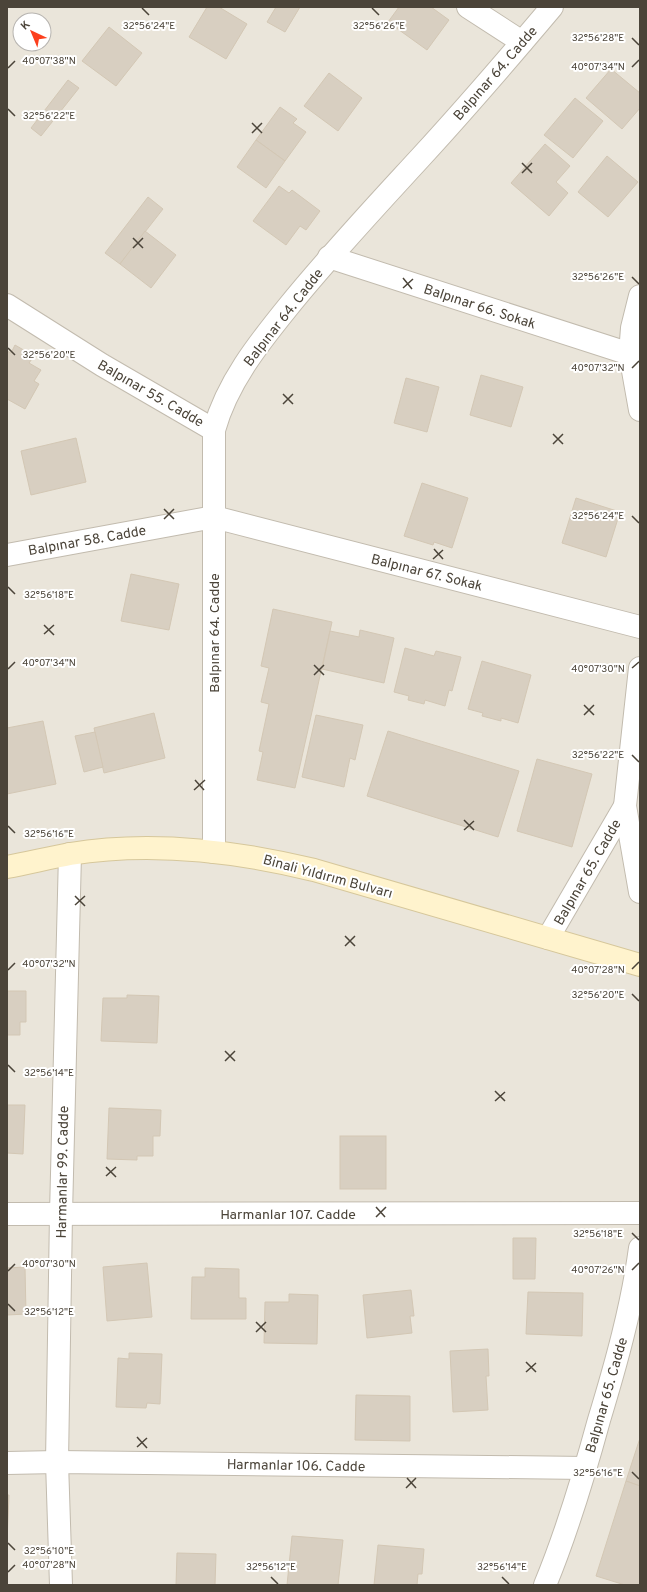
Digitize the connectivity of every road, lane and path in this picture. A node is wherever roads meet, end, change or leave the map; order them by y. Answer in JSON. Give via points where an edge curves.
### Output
{"nodes":[{"id":1,"x":468,"y":7,"type":"edge"},
{"id":2,"x":552,"y":7,"type":"edge"},
{"id":3,"x":522,"y":42,"type":"junction"},
{"id":4,"x":330,"y":257,"type":"junction"},
{"id":5,"x":640,"y":296,"type":"edge"},
{"id":6,"x":7,"y":304,"type":"edge"},
{"id":7,"x":630,"y":354,"type":"junction"},
{"id":8,"x":640,"y":410,"type":"edge"},
{"id":9,"x":214,"y":430,"type":"junction"},
{"id":10,"x":214,"y":517,"type":"junction"},
{"id":11,"x":7,"y":555,"type":"edge"},
{"id":12,"x":640,"y":627,"type":"edge"},
{"id":13,"x":640,"y":668,"type":"edge"},
{"id":14,"x":625,"y":806,"type":"junction"},
{"id":15,"x":214,"y":852,"type":"junction"},
{"id":16,"x":70,"y":854,"type":"junction"},
{"id":17,"x":7,"y":867,"type":"edge"},
{"id":18,"x":640,"y":892,"type":"edge"},
{"id":19,"x":548,"y":938,"type":"junction"},
{"id":20,"x":640,"y":965,"type":"edge"},
{"id":21,"x":640,"y":1213,"type":"edge"},
{"id":22,"x":7,"y":1214,"type":"edge"},
{"id":23,"x":61,"y":1214,"type":"junction"},
{"id":24,"x":640,"y":1248,"type":"edge"},
{"id":25,"x":57,"y":1462,"type":"junction"},
{"id":26,"x":7,"y":1463,"type":"edge"},
{"id":27,"x":586,"y":1468,"type":"junction"},
{"id":28,"x":61,"y":1585,"type":"edge"},
{"id":29,"x":546,"y":1585,"type":"edge"}],
"edges":[{"from":1,"to":3,"type":"street"},
{"from":2,"to":3,"type":"street","name":"Balpınar 64. Cadde"},
{"from":3,"to":4,"type":"street","name":"Balpınar 64. Cadde","via":[[468,107]]},
{"from":4,"to":7,"type":"street","name":"Balpınar 66. Sokak"},
{"from":4,"to":9,"type":"street","name":"Balpınar 64. Cadde","via":[[261,340],[231,387],[219,411]]},
{"from":5,"to":7,"type":"street","via":[[632,328]]},
{"from":6,"to":9,"type":"street","name":"Balpınar 55. Cadde","via":[[102,365]]},
{"from":7,"to":8,"type":"street"},
{"from":9,"to":10,"type":"street","name":"Balpınar 64. Cadde"},
{"from":10,"to":11,"type":"street","name":"Balpınar 58. Cadde"},
{"from":10,"to":12,"type":"street","name":"Balpınar 67. Sokak"},
{"from":10,"to":15,"type":"street","name":"Balpınar 64. Cadde"},
{"from":13,"to":14,"type":"street","name":"Balpınar 65. Cadde"},
{"from":14,"to":18,"type":"street","name":"Balpınar 65. Cadde"},
{"from":14,"to":19,"type":"street","name":"Balpınar 65. Cadde"},
{"from":15,"to":16,"type":"main road","name":"Binali Yıldırım Bulvarı","via":[[132,850]]},
{"from":15,"to":19,"type":"main road","name":"Binali Yıldırım Bulvarı","via":[[314,870]]},
{"from":16,"to":17,"type":"main road","name":"Binali Yıldırım Bulvarı"},
{"from":16,"to":23,"type":"street","name":"Harmanlar 99. Cadde"},
{"from":19,"to":20,"type":"main road","name":"Binali Yıldırım Bulvarı"},
{"from":21,"to":23,"type":"street","name":"Harmanlar 107. Cadde"},
{"from":22,"to":23,"type":"street","name":"Harmanlar 107. Cadde"},
{"from":23,"to":25,"type":"street","name":"Harmanlar 99. Cadde"},
{"from":24,"to":27,"type":"street","name":"Balpınar 65. Cadde","via":[[625,1328]]},
{"from":25,"to":26,"type":"street","name":"Harmanlar 106. Cadde"},
{"from":25,"to":27,"type":"street","name":"Harmanlar 106. Cadde"},
{"from":25,"to":28,"type":"street","name":"Harmanlar 99. Cadde"},
{"from":27,"to":29,"type":"street","name":"Balpınar 65. Cadde"}]}
